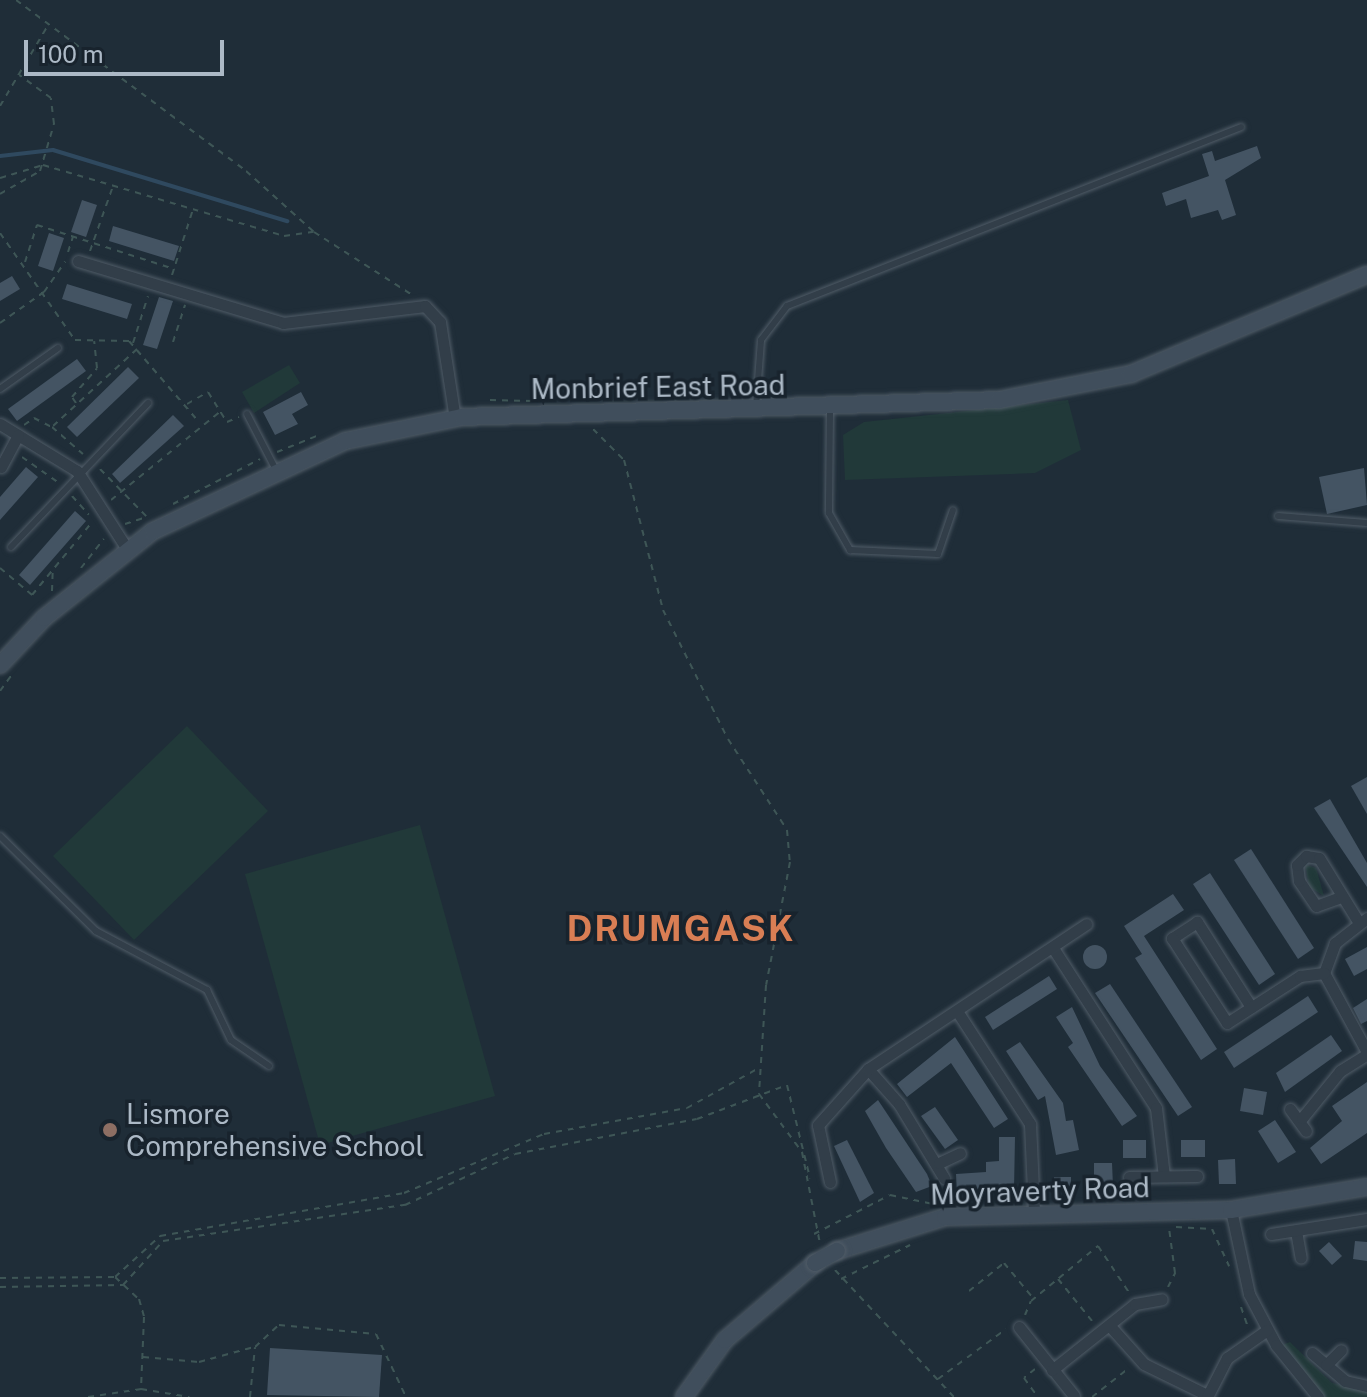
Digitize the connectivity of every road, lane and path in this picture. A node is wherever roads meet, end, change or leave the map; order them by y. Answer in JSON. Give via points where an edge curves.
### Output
{"nodes":[{"id":1,"x":16,"y":0,"type":"edge"},
{"id":2,"x":49,"y":24,"type":"junction"},
{"id":3,"x":19,"y":75,"type":"junction"},
{"id":4,"x":0,"y":106,"type":"edge"},
{"id":5,"x":1241,"y":127,"type":"dead end"},
{"id":6,"x":43,"y":165,"type":"junction"},
{"id":7,"x":0,"y":178,"type":"edge"},
{"id":8,"x":112,"y":188,"type":"junction"},
{"id":9,"x":0,"y":194,"type":"edge"},
{"id":10,"x":193,"y":209,"type":"junction"},
{"id":11,"x":314,"y":232,"type":"junction"},
{"id":12,"x":0,"y":233,"type":"edge"},
{"id":13,"x":73,"y":237,"type":"junction"},
{"id":14,"x":93,"y":243,"type":"junction"},
{"id":15,"x":25,"y":262,"type":"junction"},
{"id":16,"x":82,"y":262,"type":"joint"},
{"id":17,"x":174,"y":269,"type":"junction"},
{"id":18,"x":1367,"y":275,"type":"edge"},
{"id":19,"x":152,"y":283,"type":"junction"},
{"id":20,"x":168,"y":288,"type":"junction"},
{"id":21,"x":44,"y":292,"type":"junction"},
{"id":22,"x":189,"y":294,"type":"junction"},
{"id":23,"x":425,"y":306,"type":"junction"},
{"id":24,"x":0,"y":323,"type":"edge"},
{"id":25,"x":94,"y":340,"type":"junction"},
{"id":26,"x":173,"y":342,"type":"dead end"},
{"id":27,"x":132,"y":344,"type":"junction"},
{"id":28,"x":58,"y":348,"type":"dead end"},
{"id":29,"x":137,"y":349,"type":"junction"},
{"id":30,"x":0,"y":389,"type":"edge"},
{"id":31,"x":148,"y":403,"type":"dead end"},
{"id":32,"x":77,"y":404,"type":"junction"},
{"id":33,"x":186,"y":404,"type":"junction"},
{"id":34,"x":830,"y":410,"type":"junction"},
{"id":35,"x":221,"y":411,"type":"junction"},
{"id":36,"x":578,"y":411,"type":"junction"},
{"id":37,"x":756,"y":411,"type":"junction"},
{"id":38,"x":247,"y":414,"type":"joint"},
{"id":39,"x":455,"y":419,"type":"junction"},
{"id":40,"x":199,"y":422,"type":"junction"},
{"id":41,"x":0,"y":424,"type":"edge"},
{"id":42,"x":52,"y":427,"type":"dead end"},
{"id":43,"x":18,"y":435,"type":"junction"},
{"id":44,"x":1,"y":467,"type":"edge"},
{"id":45,"x":276,"y":470,"type":"junction"},
{"id":46,"x":77,"y":471,"type":"junction"},
{"id":47,"x":103,"y":508,"type":"junction"},
{"id":48,"x":953,"y":510,"type":"dead end"},
{"id":49,"x":1278,"y":516,"type":"dead end"},
{"id":50,"x":1367,"y":523,"type":"edge"},
{"id":51,"x":11,"y":547,"type":"dead end"},
{"id":52,"x":127,"y":549,"type":"junction"},
{"id":53,"x":0,"y":568,"type":"edge"},
{"id":54,"x":53,"y":568,"type":"junction"},
{"id":55,"x":52,"y":593,"type":"dead end"},
{"id":56,"x":0,"y":665,"type":"edge"},
{"id":57,"x":0,"y":836,"type":"edge"},
{"id":58,"x":1338,"y":898,"type":"junction"},
{"id":59,"x":1363,"y":921,"type":"edge"},
{"id":60,"x":1086,"y":924,"type":"dead end"},
{"id":61,"x":1053,"y":948,"type":"junction"},
{"id":62,"x":1324,"y":973,"type":"junction"},
{"id":63,"x":1251,"y":1007,"type":"junction"},
{"id":64,"x":957,"y":1011,"type":"junction"},
{"id":65,"x":1367,"y":1053,"type":"edge"},
{"id":66,"x":269,"y":1066,"type":"dead end"},
{"id":67,"x":758,"y":1068,"type":"junction"},
{"id":68,"x":868,"y":1069,"type":"junction"},
{"id":69,"x":759,"y":1094,"type":"junction"},
{"id":70,"x":1290,"y":1109,"type":"dead end"},
{"id":71,"x":1302,"y":1118,"type":"junction"},
{"id":72,"x":1306,"y":1131,"type":"dead end"},
{"id":73,"x":960,"y":1153,"type":"dead end"},
{"id":74,"x":939,"y":1163,"type":"junction"},
{"id":75,"x":1164,"y":1176,"type":"junction"},
{"id":76,"x":1197,"y":1176,"type":"dead end"},
{"id":77,"x":1129,"y":1177,"type":"dead end"},
{"id":78,"x":944,"y":1178,"type":"dead end"},
{"id":79,"x":810,"y":1179,"type":"dead end"},
{"id":80,"x":830,"y":1182,"type":"dead end"},
{"id":81,"x":1367,"y":1187,"type":"edge"},
{"id":82,"x":938,"y":1205,"type":"dead end"},
{"id":83,"x":1231,"y":1210,"type":"junction"},
{"id":84,"x":1034,"y":1213,"type":"junction"},
{"id":85,"x":1367,"y":1219,"type":"edge"},
{"id":86,"x":1155,"y":1226,"type":"dead end"},
{"id":87,"x":1169,"y":1227,"type":"junction"},
{"id":88,"x":1296,"y":1231,"type":"junction"},
{"id":89,"x":814,"y":1234,"type":"dead end"},
{"id":90,"x":1271,"y":1234,"type":"dead end"},
{"id":91,"x":917,"y":1241,"type":"dead end"},
{"id":92,"x":1301,"y":1258,"type":"dead end"},
{"id":93,"x":1231,"y":1272,"type":"dead end"},
{"id":94,"x":115,"y":1277,"type":"junction"},
{"id":95,"x":0,"y":1278,"type":"edge"},
{"id":96,"x":840,"y":1279,"type":"dead end"},
{"id":97,"x":1058,"y":1279,"type":"junction"},
{"id":98,"x":123,"y":1285,"type":"junction"},
{"id":99,"x":0,"y":1287,"type":"edge"},
{"id":100,"x":969,"y":1291,"type":"dead end"},
{"id":101,"x":1034,"y":1299,"type":"junction"},
{"id":102,"x":1162,"y":1299,"type":"joint"},
{"id":103,"x":1239,"y":1300,"type":"dead end"},
{"id":104,"x":1135,"y":1304,"type":"junction"},
{"id":105,"x":1019,"y":1327,"type":"junction"},
{"id":106,"x":1105,"y":1328,"type":"junction"},
{"id":107,"x":1267,"y":1330,"type":"junction"},
{"id":108,"x":1253,"y":1339,"type":"junction"},
{"id":109,"x":255,"y":1347,"type":"junction"},
{"id":110,"x":1341,"y":1350,"type":"dead end"},
{"id":111,"x":1312,"y":1353,"type":"dead end"},
{"id":112,"x":142,"y":1357,"type":"junction"},
{"id":113,"x":1140,"y":1359,"type":"junction"},
{"id":114,"x":1049,"y":1365,"type":"junction"},
{"id":115,"x":1326,"y":1365,"type":"junction"},
{"id":116,"x":937,"y":1380,"type":"dead end"},
{"id":117,"x":1367,"y":1386,"type":"edge"},
{"id":118,"x":141,"y":1389,"type":"junction"},
{"id":119,"x":1074,"y":1396,"type":"edge"},
{"id":120,"x":1207,"y":1396,"type":"edge"},
{"id":121,"x":88,"y":1397,"type":"edge"},
{"id":122,"x":189,"y":1397,"type":"edge"},
{"id":123,"x":250,"y":1397,"type":"edge"},
{"id":124,"x":406,"y":1397,"type":"edge"},
{"id":125,"x":684,"y":1397,"type":"edge"},
{"id":126,"x":1038,"y":1397,"type":"edge"},
{"id":127,"x":1092,"y":1397,"type":"edge"},
{"id":128,"x":1318,"y":1397,"type":"edge"}],
"edges":[{"from":1,"to":2,"type":"path"},
{"from":2,"to":3,"type":"path"},
{"from":2,"to":11,"type":"path","via":[[246,171]]},
{"from":3,"to":4,"type":"path"},
{"from":3,"to":6,"type":"path","via":[[51,98]]},
{"from":5,"to":37,"type":"lane","via":[[787,306],[761,340]]},
{"from":6,"to":7,"type":"path"},
{"from":6,"to":8,"type":"path"},
{"from":6,"to":9,"type":"path","via":[[28,182]]},
{"from":8,"to":10,"type":"path"},
{"from":8,"to":14,"type":"path"},
{"from":10,"to":11,"type":"path","via":[[284,236]]},
{"from":10,"to":17,"type":"path"},
{"from":11,"to":23,"type":"path"},
{"from":12,"to":15,"type":"path"},
{"from":13,"to":14,"type":"path"},
{"from":13,"to":15,"type":"path","via":[[37,225]]},
{"from":13,"to":21,"type":"path","via":[[62,271]]},
{"from":14,"to":16,"type":"path"},
{"from":14,"to":17,"type":"path"},
{"from":15,"to":21,"type":"path"},
{"from":16,"to":19,"type":"street"},
{"from":17,"to":20,"type":"path"},
{"from":18,"to":34,"type":"street","name":"Monbrief East Road","via":[[1131,374],[999,400]]},
{"from":19,"to":20,"type":"street"},
{"from":19,"to":27,"type":"path"},
{"from":20,"to":22,"type":"street"},
{"from":21,"to":24,"type":"path"},
{"from":21,"to":25,"type":"path","via":[[75,340]]},
{"from":22,"to":23,"type":"street","via":[[283,323]]},
{"from":22,"to":26,"type":"path"},
{"from":23,"to":39,"type":"street","via":[[440,322]]},
{"from":25,"to":27,"type":"path"},
{"from":25,"to":32,"type":"path","via":[[97,368],[72,397]]},
{"from":27,"to":29,"type":"path"},
{"from":28,"to":30,"type":"lane"},
{"from":29,"to":32,"type":"path"},
{"from":29,"to":33,"type":"path"},
{"from":31,"to":46,"type":"lane"},
{"from":32,"to":42,"type":"path"},
{"from":33,"to":35,"type":"path","via":[[208,392]]},
{"from":33,"to":40,"type":"path"},
{"from":34,"to":37,"type":"street","name":"Monbrief East Road"},
{"from":34,"to":48,"type":"lane","via":[[829,513],[850,550],[938,554]]},
{"from":35,"to":38,"type":"path","via":[[227,422]]},
{"from":35,"to":40,"type":"path"},
{"from":36,"to":37,"type":"street","name":"Monbrief East Road"},
{"from":36,"to":39,"type":"street","name":"Monbrief East Road"},
{"from":36,"to":67,"type":"path","via":[[624,460],[663,610],[728,739],[787,830],[790,862]]},
{"from":38,"to":45,"type":"lane"},
{"from":39,"to":45,"type":"street","name":"Monbrief East Road","via":[[345,441]]},
{"from":40,"to":47,"type":"path"},
{"from":41,"to":43,"type":"street"},
{"from":43,"to":44,"type":"street"},
{"from":43,"to":46,"type":"street"},
{"from":45,"to":52,"type":"street","name":"Monbrief East Road"},
{"from":46,"to":47,"type":"street"},
{"from":46,"to":51,"type":"lane"},
{"from":47,"to":52,"type":"street"},
{"from":47,"to":54,"type":"path"},
{"from":49,"to":50,"type":"lane"},
{"from":52,"to":56,"type":"street","name":"Monbrief East Road"},
{"from":53,"to":54,"type":"path","via":[[32,595]]},
{"from":54,"to":55,"type":"path"},
{"from":57,"to":66,"type":"lane","via":[[96,931],[207,990],[231,1040]]},
{"from":58,"to":58,"type":"street","via":[[1319,858],[1306,856],[1297,865],[1299,881],[1316,906]]},
{"from":58,"to":59,"type":"street"},
{"from":59,"to":62,"type":"street","via":[[1335,943]]},
{"from":60,"to":61,"type":"street"},
{"from":61,"to":64,"type":"street"},
{"from":61,"to":75,"type":"street","via":[[1156,1108]]},
{"from":62,"to":63,"type":"street","via":[[1300,976]]},
{"from":62,"to":65,"type":"street"},
{"from":63,"to":63,"type":"street","via":[[1227,1023],[1172,938],[1197,922]]},
{"from":64,"to":68,"type":"street"},
{"from":64,"to":84,"type":"street","via":[[1030,1124]]},
{"from":65,"to":71,"type":"street","via":[[1340,1071]]},
{"from":67,"to":69,"type":"path"},
{"from":67,"to":94,"type":"path","via":[[687,1108],[544,1134],[404,1193],[160,1236]]},
{"from":68,"to":74,"type":"street"},
{"from":68,"to":80,"type":"street","via":[[818,1125]]},
{"from":69,"to":79,"type":"path","via":[[789,1088]]},
{"from":69,"to":98,"type":"path","via":[[697,1119],[515,1154],[405,1205],[163,1241]]},
{"from":70,"to":71,"type":"street"},
{"from":71,"to":72,"type":"street"},
{"from":73,"to":74,"type":"street"},
{"from":74,"to":78,"type":"street"},
{"from":75,"to":76,"type":"street"},
{"from":75,"to":77,"type":"street"},
{"from":81,"to":83,"type":"street","name":"Moyraverty Road"},
{"from":82,"to":89,"type":"path","via":[[890,1195]]},
{"from":83,"to":84,"type":"street","name":"Moyraverty Road"},
{"from":83,"to":107,"type":"street","via":[[1233,1242]]},
{"from":84,"to":125,"type":"street","name":"Moyraverty Road","bridge":true,"via":[[945,1217],[837,1251],[815,1263],[734,1331]]},
{"from":85,"to":88,"type":"street"},
{"from":86,"to":87,"type":"path"},
{"from":87,"to":93,"type":"path","via":[[1212,1229]]},
{"from":87,"to":102,"type":"path","via":[[1175,1273]]},
{"from":88,"to":90,"type":"street"},
{"from":88,"to":92,"type":"street"},
{"from":91,"to":96,"type":"path"},
{"from":94,"to":95,"type":"path"},
{"from":94,"to":98,"type":"path"},
{"from":97,"to":101,"type":"path"},
{"from":97,"to":104,"type":"path","via":[[1098,1246]]},
{"from":97,"to":106,"type":"path"},
{"from":98,"to":99,"type":"path"},
{"from":98,"to":112,"type":"path","via":[[139,1299]]},
{"from":100,"to":101,"type":"path","via":[[1004,1263]]},
{"from":101,"to":105,"type":"path"},
{"from":102,"to":104,"type":"street"},
{"from":103,"to":108,"type":"path"},
{"from":104,"to":106,"type":"street"},
{"from":105,"to":114,"type":"street"},
{"from":105,"to":116,"type":"path","via":[[997,1331]]},
{"from":106,"to":113,"type":"street"},
{"from":106,"to":114,"type":"street"},
{"from":107,"to":108,"type":"street"},
{"from":107,"to":128,"type":"street"},
{"from":108,"to":120,"type":"street","via":[[1227,1358]]},
{"from":109,"to":112,"type":"path","via":[[199,1362]]},
{"from":109,"to":123,"type":"path"},
{"from":109,"to":124,"type":"path","via":[[279,1325],[376,1334]]},
{"from":110,"to":115,"type":"street"},
{"from":111,"to":115,"type":"street"},
{"from":112,"to":118,"type":"path"},
{"from":113,"to":120,"type":"street","via":[[1175,1385]]},
{"from":113,"to":127,"type":"path"},
{"from":114,"to":119,"type":"street"},
{"from":114,"to":126,"type":"path","via":[[1024,1378]]},
{"from":115,"to":117,"type":"street","via":[[1345,1381]]},
{"from":118,"to":121,"type":"path"},
{"from":118,"to":122,"type":"path"}]}
